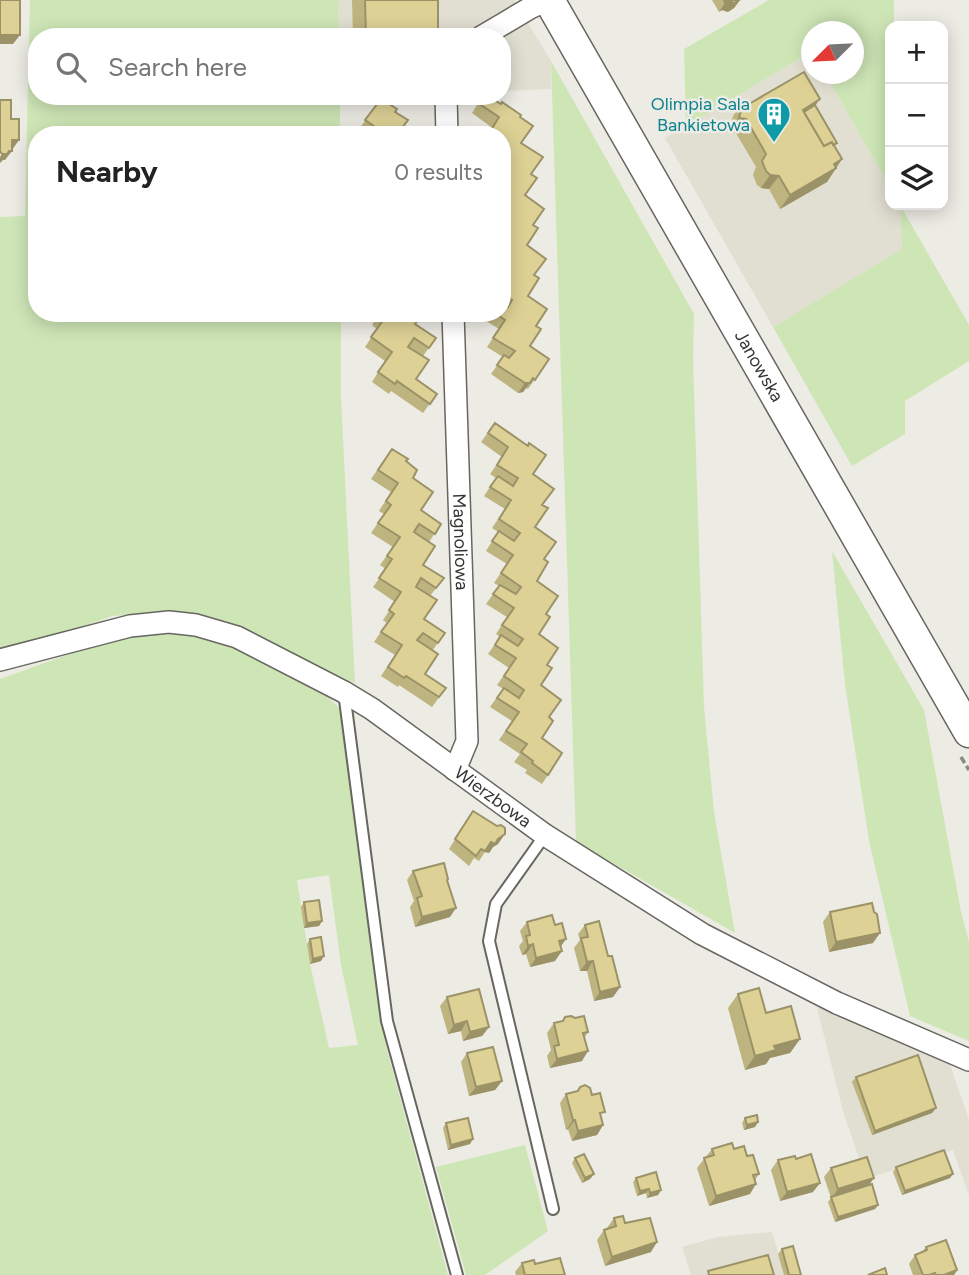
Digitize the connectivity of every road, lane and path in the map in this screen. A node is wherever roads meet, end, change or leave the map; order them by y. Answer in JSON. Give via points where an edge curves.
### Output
{"nodes":[{"id":1,"x":548,"y":0,"type":"edge"},
{"id":2,"x":496,"y":28,"type":"edge"},
{"id":3,"x":446,"y":105,"type":"edge"},
{"id":4,"x":447,"y":126,"type":"edge"},
{"id":5,"x":453,"y":322,"type":"edge"},
{"id":6,"x":0,"y":660,"type":"edge"},
{"id":7,"x":344,"y":692,"type":"junction"},
{"id":8,"x":969,"y":732,"type":"edge"},
{"id":9,"x":455,"y":770,"type":"junction"},
{"id":10,"x":545,"y":835,"type":"junction"},
{"id":11,"x":969,"y":1060,"type":"edge"},
{"id":12,"x":553,"y":1209,"type":"dead end"},
{"id":13,"x":457,"y":1275,"type":"edge"}],
"edges":[{"from":1,"to":2,"type":"street"},
{"from":1,"to":8,"type":"main road","name":"Janowska"},
{"from":3,"to":4,"type":"street"},
{"from":5,"to":9,"type":"street","name":"Magnoliowa","via":[[467,741]]},
{"from":6,"to":7,"type":"street","name":"Wierzbowa","via":[[130,626],[169,622],[237,637]]},
{"from":7,"to":9,"type":"street","name":"Wierzbowa"},
{"from":7,"to":13,"type":"lane","via":[[387,1021]]},
{"from":9,"to":10,"type":"street","name":"Wierzbowa"},
{"from":10,"to":11,"type":"street","name":"Wierzbowa","via":[[702,934],[837,1003]]},
{"from":10,"to":12,"type":"lane","via":[[496,904],[489,941]]}]}
